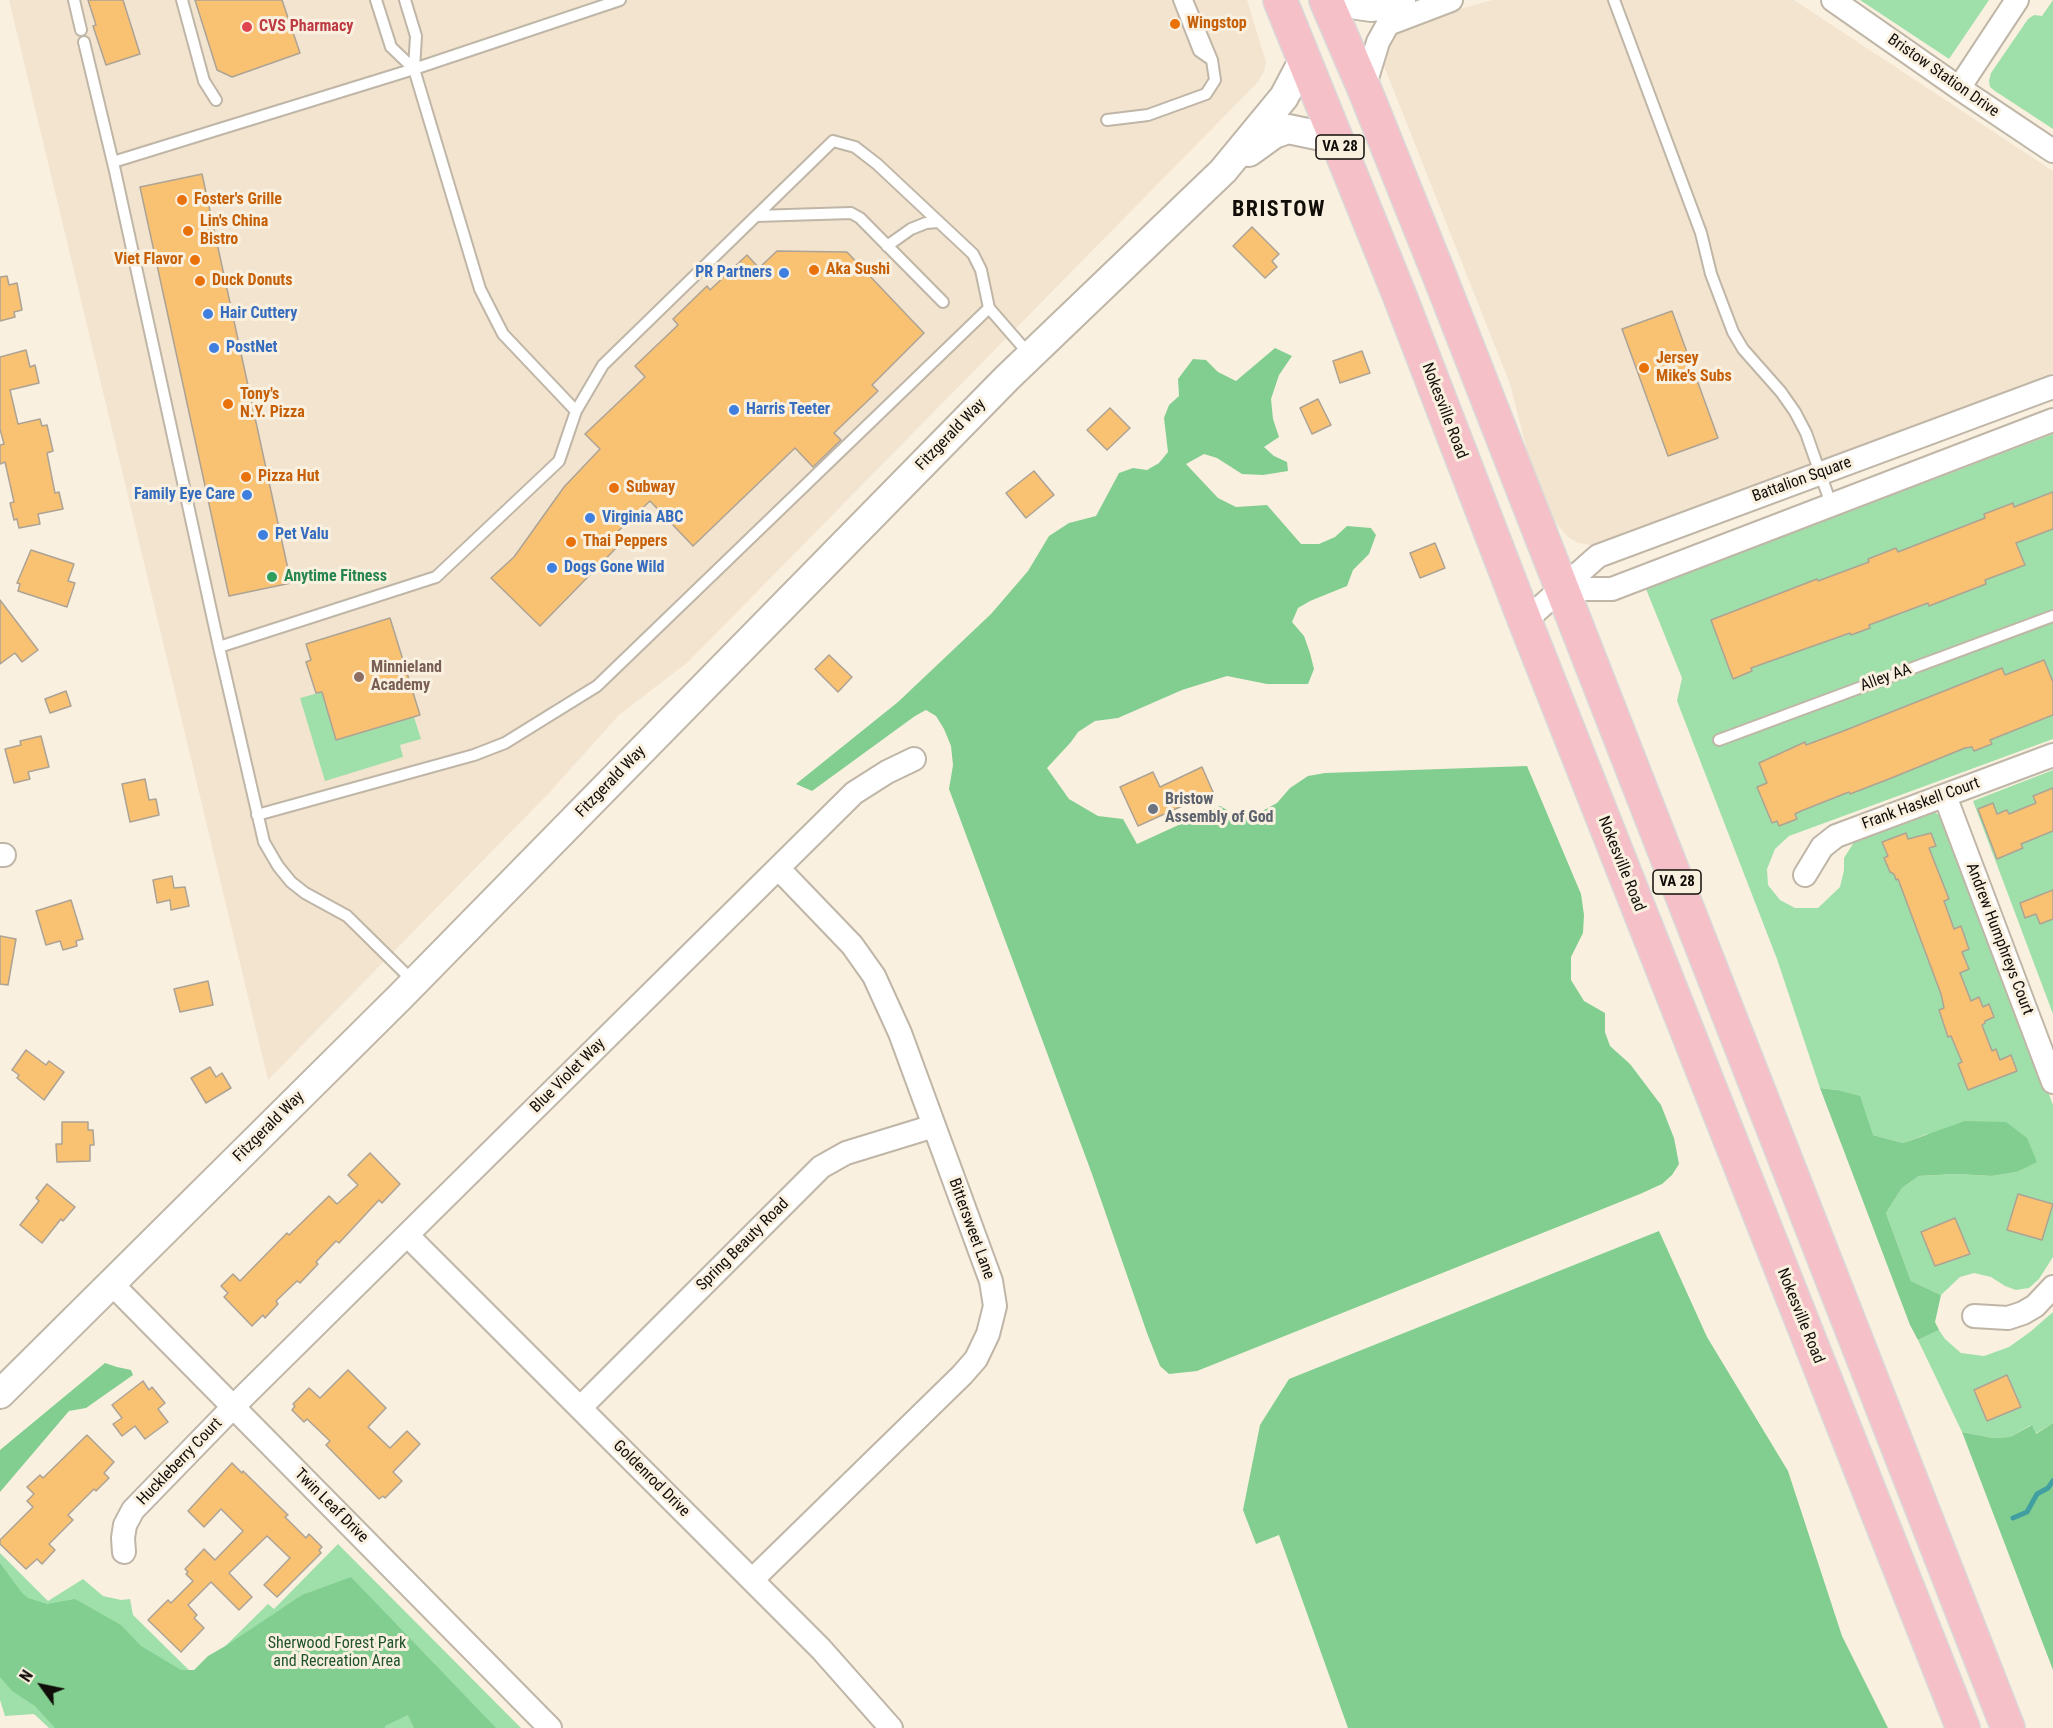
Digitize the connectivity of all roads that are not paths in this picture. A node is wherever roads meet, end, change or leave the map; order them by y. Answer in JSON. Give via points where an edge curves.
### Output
{"nodes":[{"id":1,"x":74,"y":0,"type":"edge"},
{"id":2,"x":182,"y":0,"type":"edge"},
{"id":3,"x":376,"y":0,"type":"edge"},
{"id":4,"x":405,"y":0,"type":"edge"},
{"id":5,"x":620,"y":0,"type":"edge"},
{"id":6,"x":1179,"y":0,"type":"edge"},
{"id":7,"x":1188,"y":0,"type":"edge"},
{"id":8,"x":1280,"y":0,"type":"edge"},
{"id":9,"x":1326,"y":0,"type":"edge"},
{"id":10,"x":1333,"y":0,"type":"edge"},
{"id":11,"x":1404,"y":0,"type":"edge"},
{"id":12,"x":1451,"y":0,"type":"edge"},
{"id":13,"x":1614,"y":0,"type":"edge"},
{"id":14,"x":1833,"y":0,"type":"edge"},
{"id":15,"x":2017,"y":0,"type":"edge"},
{"id":16,"x":81,"y":30,"type":"dead end"},
{"id":17,"x":84,"y":42,"type":"dead end"},
{"id":18,"x":1304,"y":59,"type":"junction"},
{"id":19,"x":1212,"y":60,"type":"junction"},
{"id":20,"x":414,"y":69,"type":"junction"},
{"id":21,"x":1364,"y":88,"type":"junction"},
{"id":22,"x":1959,"y":88,"type":"junction"},
{"id":23,"x":216,"y":100,"type":"dead end"},
{"id":24,"x":1107,"y":120,"type":"dead end"},
{"id":25,"x":1336,"y":139,"type":"junction"},
{"id":26,"x":2053,"y":151,"type":"edge"},
{"id":27,"x":113,"y":162,"type":"junction"},
{"id":28,"x":1223,"y":171,"type":"junction"},
{"id":29,"x":756,"y":216,"type":"junction"},
{"id":30,"x":939,"y":222,"type":"junction"},
{"id":31,"x":887,"y":246,"type":"junction"},
{"id":32,"x":943,"y":302,"type":"dead end"},
{"id":33,"x":989,"y":308,"type":"junction"},
{"id":34,"x":1030,"y":355,"type":"junction"},
{"id":35,"x":2053,"y":387,"type":"edge"},
{"id":36,"x":576,"y":411,"type":"junction"},
{"id":37,"x":2053,"y":420,"type":"edge"},
{"id":38,"x":1821,"y":473,"type":"junction"},
{"id":39,"x":1831,"y":504,"type":"junction"},
{"id":40,"x":1562,"y":589,"type":"junction"},
{"id":41,"x":2053,"y":616,"type":"edge"},
{"id":42,"x":1525,"y":621,"type":"junction"},
{"id":43,"x":219,"y":646,"type":"junction"},
{"id":44,"x":1719,"y":740,"type":"dead end"},
{"id":45,"x":2053,"y":755,"type":"edge"},
{"id":46,"x":914,"y":759,"type":"dead end"},
{"id":47,"x":1945,"y":796,"type":"junction"},
{"id":48,"x":257,"y":815,"type":"junction"},
{"id":49,"x":778,"y":868,"type":"junction"},
{"id":50,"x":1805,"y":875,"type":"dead end"},
{"id":51,"x":415,"y":982,"type":"junction"},
{"id":52,"x":2053,"y":1082,"type":"edge"},
{"id":53,"x":934,"y":1126,"type":"junction"},
{"id":54,"x":407,"y":1235,"type":"junction"},
{"id":55,"x":111,"y":1283,"type":"junction"},
{"id":56,"x":2053,"y":1287,"type":"edge"},
{"id":57,"x":1974,"y":1316,"type":"dead end"},
{"id":58,"x":0,"y":1394,"type":"edge"},
{"id":59,"x":233,"y":1407,"type":"junction"},
{"id":60,"x":580,"y":1408,"type":"junction"},
{"id":61,"x":124,"y":1552,"type":"dead end"},
{"id":62,"x":752,"y":1580,"type":"junction"},
{"id":63,"x":550,"y":1728,"type":"edge"},
{"id":64,"x":891,"y":1728,"type":"edge"},
{"id":65,"x":1963,"y":1728,"type":"edge"},
{"id":66,"x":2008,"y":1728,"type":"edge"}],
"edges":[{"from":1,"to":16,"type":"lane"},
{"from":2,"to":23,"type":"lane","via":[[204,81]]},
{"from":3,"to":20,"type":"lane","via":[[391,47]]},
{"from":4,"to":20,"type":"lane","via":[[416,36]]},
{"from":5,"to":20,"type":"lane"},
{"from":6,"to":19,"type":"lane","via":[[1199,51]]},
{"from":7,"to":19,"type":"lane"},
{"from":8,"to":18,"type":"highway","name":"Nokesville Road","number":"VA 28"},
{"from":9,"to":21,"type":"highway","number":"VA 28"},
{"from":10,"to":11,"type":"street","via":[[1371,10]]},
{"from":12,"to":21,"type":"street","via":[[1388,24],[1378,42]]},
{"from":13,"to":38,"type":"lane","via":[[1701,233],[1711,274],[1733,332],[1743,350],[1796,412]]},
{"from":14,"to":22,"type":"street","name":"Bristow Station Drive"},
{"from":15,"to":22,"type":"street"},
{"from":17,"to":27,"type":"lane"},
{"from":18,"to":25,"type":"highway","name":"Nokesville Road","number":"VA 28"},
{"from":18,"to":28,"type":"street","name":"Fitzgerald Way","via":[[1284,97]]},
{"from":19,"to":24,"type":"lane","via":[[1215,80],[1206,94],[1148,115]]},
{"from":20,"to":27,"type":"lane"},
{"from":20,"to":36,"type":"lane","via":[[480,289],[494,320],[514,348]]},
{"from":21,"to":40,"type":"highway","number":"VA 28"},
{"from":22,"to":26,"type":"street","name":"Bristow Station Drive"},
{"from":25,"to":28,"type":"street","name":"Fitzgerald Way","via":[[1288,129],[1274,134]]},
{"from":25,"to":42,"type":"highway","name":"Nokesville Road","number":"VA 28"},
{"from":27,"to":43,"type":"lane"},
{"from":28,"to":34,"type":"street","name":"Fitzgerald Way"},
{"from":29,"to":30,"type":"lane","via":[[833,141],[855,147]]},
{"from":29,"to":31,"type":"lane","via":[[851,213]]},
{"from":29,"to":36,"type":"lane","via":[[603,365]]},
{"from":30,"to":31,"type":"lane","via":[[910,229]]},
{"from":30,"to":33,"type":"lane","via":[[973,254],[981,270]]},
{"from":31,"to":32,"type":"lane"},
{"from":33,"to":34,"type":"lane"},
{"from":33,"to":48,"type":"lane","via":[[597,686],[505,743],[474,755]]},
{"from":34,"to":51,"type":"street","name":"Fitzgerald Way"},
{"from":35,"to":38,"type":"street","name":"Battalion Square"},
{"from":36,"to":43,"type":"lane","via":[[559,460],[436,577]]},
{"from":37,"to":39,"type":"street","name":"Battalion Square"},
{"from":38,"to":39,"type":"lane"},
{"from":38,"to":40,"type":"street","name":"Battalion Square","via":[[1599,556]]},
{"from":39,"to":40,"type":"street","name":"Battalion Square","via":[[1612,589]]},
{"from":40,"to":42,"type":"street","name":"Battalion Square"},
{"from":40,"to":66,"type":"highway","number":"VA 28"},
{"from":41,"to":44,"type":"lane","name":"Alley AA"},
{"from":42,"to":65,"type":"highway","name":"Nokesville Road","number":"VA 28"},
{"from":43,"to":48,"type":"lane"},
{"from":45,"to":47,"type":"street","name":"Frank Haskell Court"},
{"from":46,"to":49,"type":"street","name":"Blue Violet Way","via":[[854,793]]},
{"from":47,"to":50,"type":"street","name":"Frank Haskell Court","via":[[1836,836],[1822,847]]},
{"from":47,"to":52,"type":"street","name":"Andrew Humphreys Court"},
{"from":48,"to":51,"type":"lane","via":[[264,842],[291,882],[347,916]]},
{"from":49,"to":53,"type":"street","name":"Bittersweet Lane","via":[[852,945],[874,976]]},
{"from":49,"to":54,"type":"street","name":"Blue Violet Way"},
{"from":51,"to":55,"type":"street","name":"Fitzgerald Way"},
{"from":53,"to":60,"type":"street","name":"Spring Beauty Road","via":[[846,1153],[821,1167]]},
{"from":53,"to":62,"type":"street","name":"Bittersweet Lane","via":[[991,1281],[995,1306],[988,1334],[962,1376]]},
{"from":54,"to":59,"type":"street","name":"Blue Violet Way"},
{"from":54,"to":60,"type":"street","name":"Goldenrod Drive"},
{"from":55,"to":58,"type":"street","name":"Fitzgerald Way"},
{"from":55,"to":59,"type":"street","name":"Twin Leaf Drive"},
{"from":56,"to":57,"type":"street","via":[[2023,1313],[2008,1318]]},
{"from":59,"to":61,"type":"street","name":"Huckleberry Court","via":[[133,1510],[125,1525]]},
{"from":59,"to":63,"type":"street","name":"Twin Leaf Drive"},
{"from":60,"to":62,"type":"street","name":"Goldenrod Drive"},
{"from":62,"to":64,"type":"street","name":"Goldenrod Drive","via":[[821,1649]]}]}
